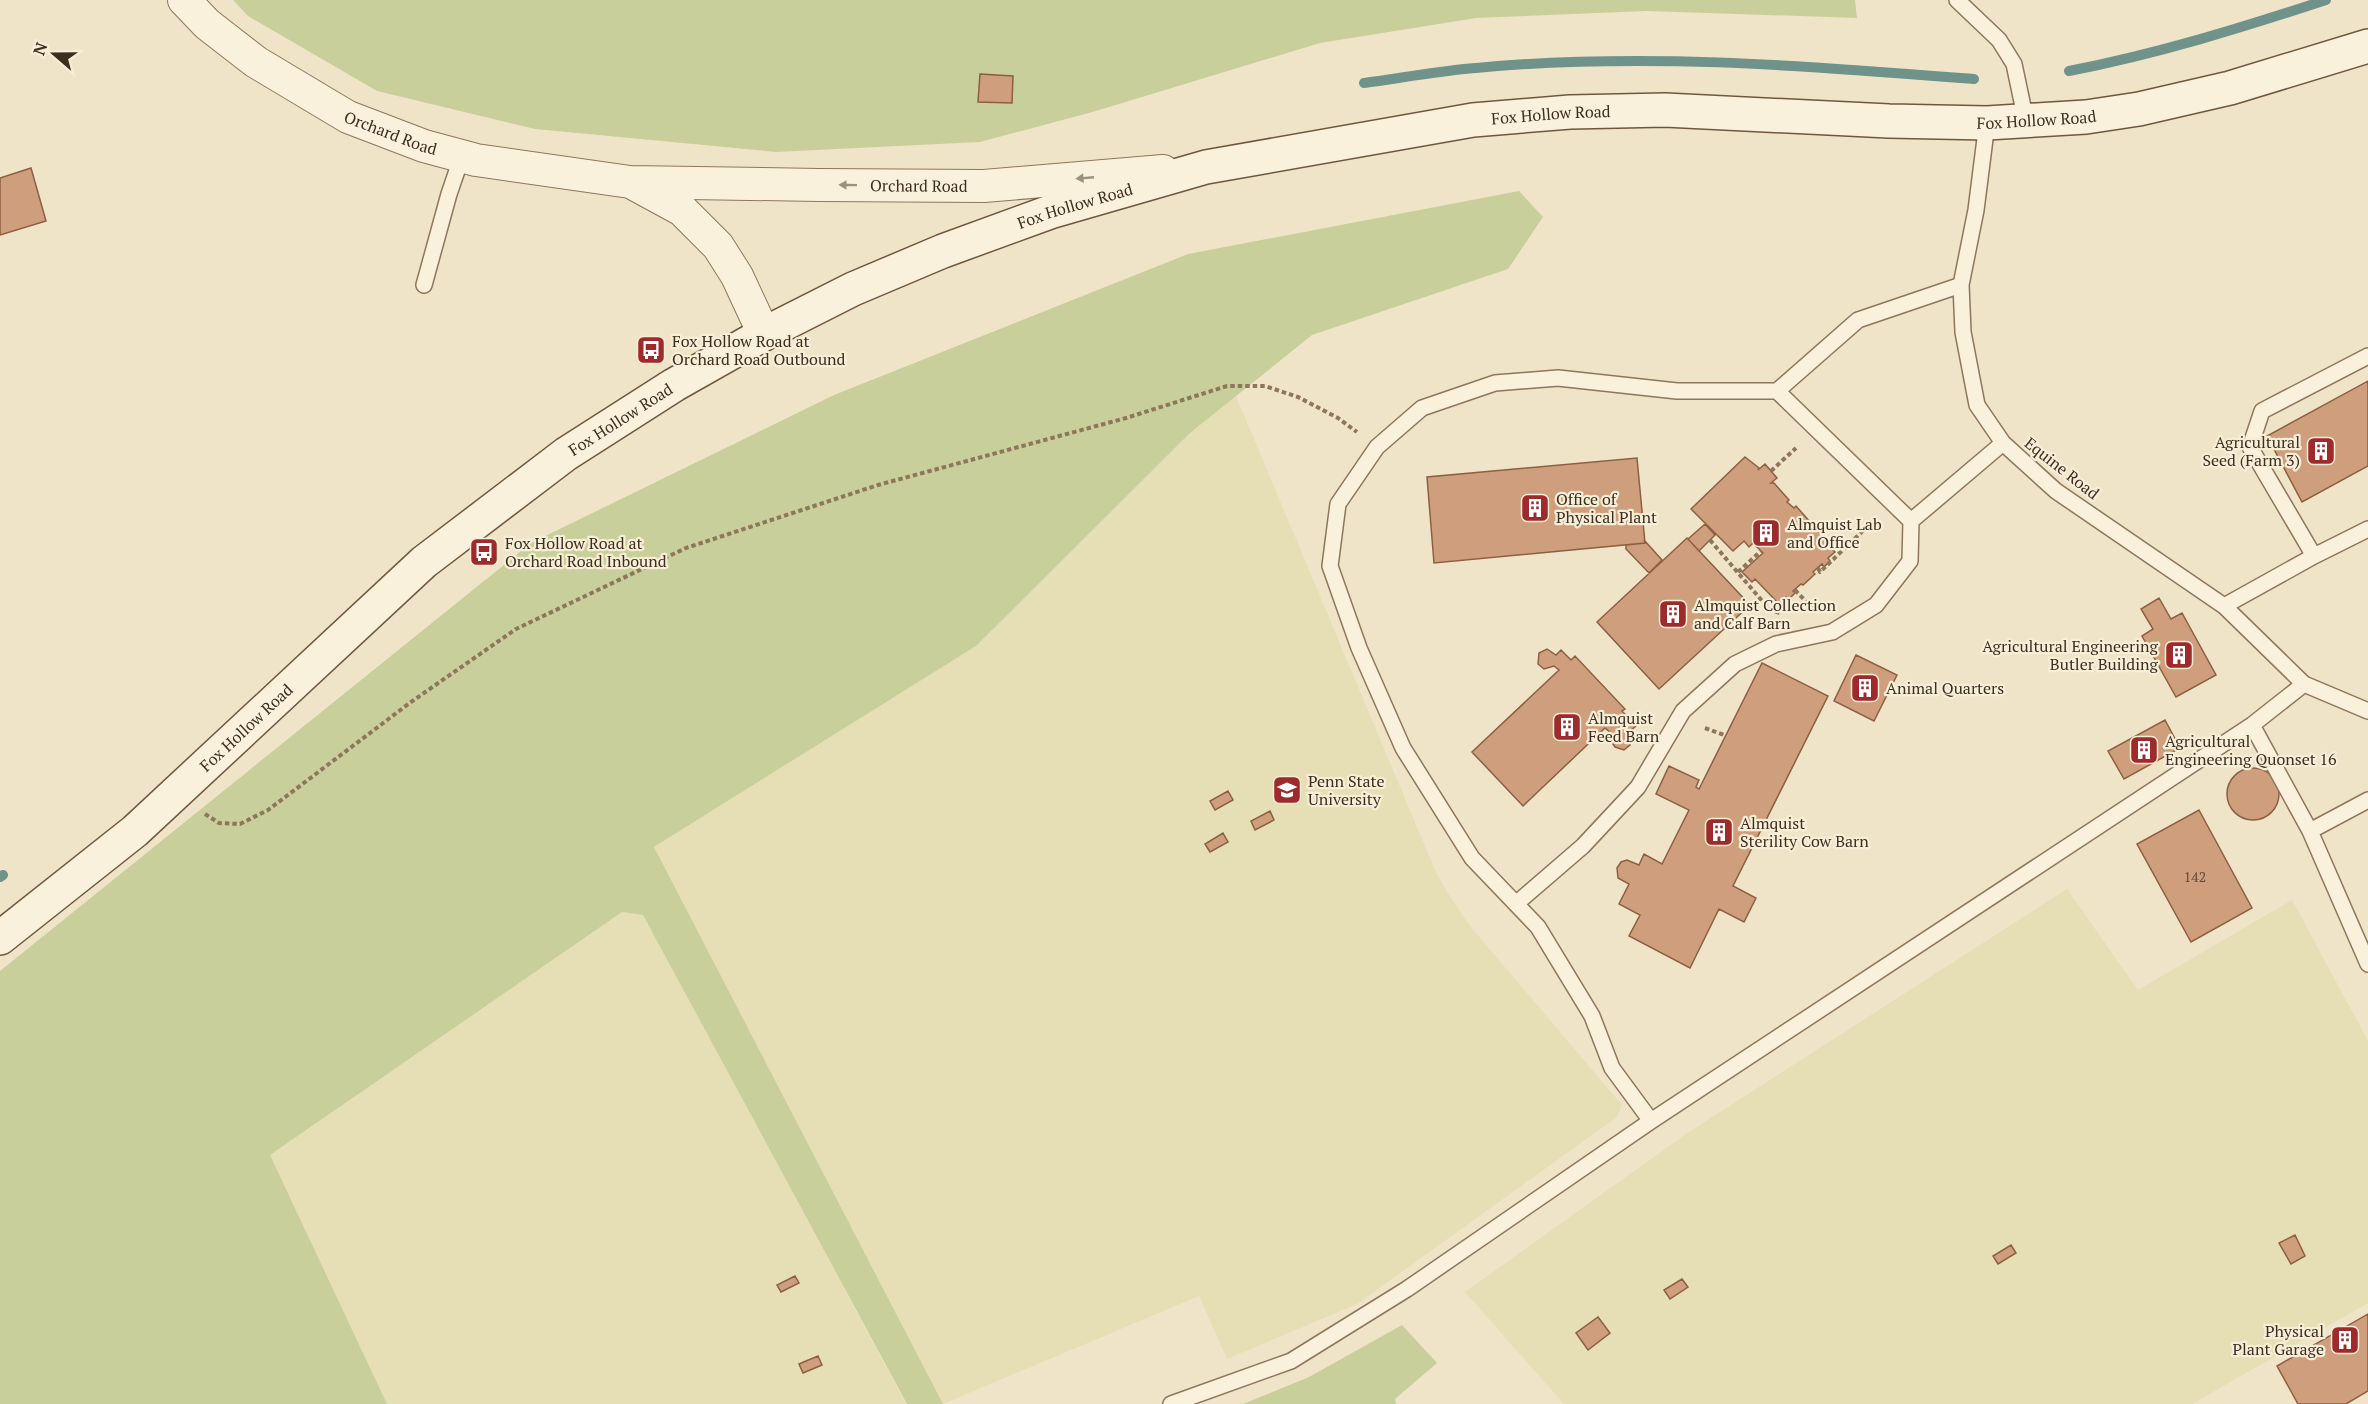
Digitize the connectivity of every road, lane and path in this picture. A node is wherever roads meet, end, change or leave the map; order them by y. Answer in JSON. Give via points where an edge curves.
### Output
{"nodes":[{"id":1,"x":184,"y":0,"type":"edge"},
{"id":2,"x":1957,"y":0,"type":"edge"},
{"id":3,"x":2368,"y":46,"type":"edge"},
{"id":4,"x":2026,"y":121,"type":"junction"},
{"id":5,"x":1987,"y":123,"type":"junction"},
{"id":6,"x":462,"y":156,"type":"junction"},
{"id":7,"x":1206,"y":167,"type":"junction"},
{"id":8,"x":630,"y":182,"type":"junction"},
{"id":9,"x":424,"y":285,"type":"dead end"},
{"id":10,"x":1960,"y":285,"type":"junction"},
{"id":11,"x":764,"y":334,"type":"junction"},
{"id":12,"x":2368,"y":356,"type":"edge"},
{"id":13,"x":1777,"y":391,"type":"junction"},
{"id":14,"x":2003,"y":443,"type":"junction"},
{"id":15,"x":1377,"y":447,"type":"junction"},
{"id":16,"x":1776,"y":466,"type":"dead end"},
{"id":17,"x":1771,"y":471,"type":"dead end"},
{"id":18,"x":1892,"y":503,"type":"junction"},
{"id":19,"x":1911,"y":521,"type":"junction"},
{"id":20,"x":2368,"y":529,"type":"edge"},
{"id":21,"x":1710,"y":540,"type":"dead end"},
{"id":22,"x":1761,"y":551,"type":"dead end"},
{"id":23,"x":2314,"y":556,"type":"junction"},
{"id":24,"x":1818,"y":568,"type":"dead end"},
{"id":25,"x":1738,"y":572,"type":"junction"},
{"id":26,"x":1794,"y":590,"type":"dead end"},
{"id":27,"x":1809,"y":605,"type":"dead end"},
{"id":28,"x":2224,"y":606,"type":"junction"},
{"id":29,"x":1788,"y":617,"type":"dead end"},
{"id":30,"x":2304,"y":684,"type":"junction"},
{"id":31,"x":2368,"y":711,"type":"edge"},
{"id":32,"x":2252,"y":725,"type":"junction"},
{"id":33,"x":174,"y":795,"type":"junction"},
{"id":34,"x":2368,"y":800,"type":"edge"},
{"id":35,"x":2310,"y":831,"type":"junction"},
{"id":36,"x":1517,"y":903,"type":"junction"},
{"id":37,"x":0,"y":938,"type":"edge"},
{"id":38,"x":2368,"y":964,"type":"edge"},
{"id":39,"x":1651,"y":1121,"type":"junction"},
{"id":40,"x":1171,"y":1404,"type":"edge"}],
"edges":[{"from":1,"to":6,"type":"street","name":"Orchard Road","via":[[207,24],[256,62],[348,117]]},
{"from":2,"to":4,"type":"lane","via":[[1999,40],[2014,64]]},
{"from":3,"to":4,"type":"main road","name":"Fox Hollow Road","via":[[2230,88],[2139,109]]},
{"from":4,"to":5,"type":"main road","name":"Fox Hollow Road"},
{"from":5,"to":7,"type":"main road","name":"Fox Hollow Road","via":[[1665,110],[1570,112],[1473,120]]},
{"from":5,"to":10,"type":"lane","name":"Equine Road","via":[[1976,210]]},
{"from":6,"to":8,"type":"street","name":"Orchard Road"},
{"from":6,"to":9,"type":"lane"},
{"from":7,"to":8,"type":"street","name":"Orchard Road","one_way":true,"via":[[984,186]]},
{"from":7,"to":11,"type":"main road","name":"Fox Hollow Road","via":[[1050,212],[943,250]]},
{"from":8,"to":11,"type":"street","name":"Orchard Road","via":[[682,210],[718,246]]},
{"from":10,"to":13,"type":"lane","via":[[1858,320]]},
{"from":10,"to":14,"type":"lane","name":"Equine Road","via":[[1963,332],[1977,405]]},
{"from":11,"to":33,"type":"main road","name":"Fox Hollow Road","via":[[674,385],[566,454],[424,562]]},
{"from":12,"to":23,"type":"lane","via":[[2262,411],[2250,447]]},
{"from":13,"to":15,"type":"lane","via":[[1677,391],[1558,378],[1495,383],[1422,408]]},
{"from":13,"to":18,"type":"lane"},
{"from":14,"to":19,"type":"lane"},
{"from":14,"to":28,"type":"lane","name":"Equine Road","via":[[2056,491]]},
{"from":15,"to":33,"type":"path","via":[[1338,418],[1298,397],[1265,386],[1227,386],[1126,418],[878,485],[686,548],[516,629],[267,810],[240,824],[219,823]]},
{"from":15,"to":36,"type":"lane","via":[[1338,504],[1330,566],[1359,648],[1403,748],[1473,858]]},
{"from":16,"to":17,"type":"path"},
{"from":18,"to":19,"type":"lane"},
{"from":18,"to":24,"type":"path","via":[[1820,572]]},
{"from":19,"to":36,"type":"lane","via":[[1910,561],[1876,605],[1832,632],[1776,644],[1735,664],[1683,711],[1638,787],[1583,846]]},
{"from":20,"to":23,"type":"lane"},
{"from":21,"to":25,"type":"path"},
{"from":22,"to":25,"type":"path"},
{"from":23,"to":28,"type":"lane"},
{"from":25,"to":29,"type":"path","via":[[1769,609]]},
{"from":26,"to":27,"type":"path"},
{"from":28,"to":30,"type":"lane","name":"Equine Road"},
{"from":30,"to":31,"type":"lane","name":"Equine Road"},
{"from":30,"to":32,"type":"lane"},
{"from":32,"to":35,"type":"lane"},
{"from":32,"to":39,"type":"lane"},
{"from":33,"to":37,"type":"main road","name":"Fox Hollow Road","via":[[135,831]]},
{"from":34,"to":35,"type":"lane"},
{"from":35,"to":38,"type":"lane"},
{"from":36,"to":39,"type":"lane","via":[[1538,927],[1592,1016],[1612,1068]]},
{"from":39,"to":40,"type":"lane","via":[[1407,1288],[1291,1361]]}]}
